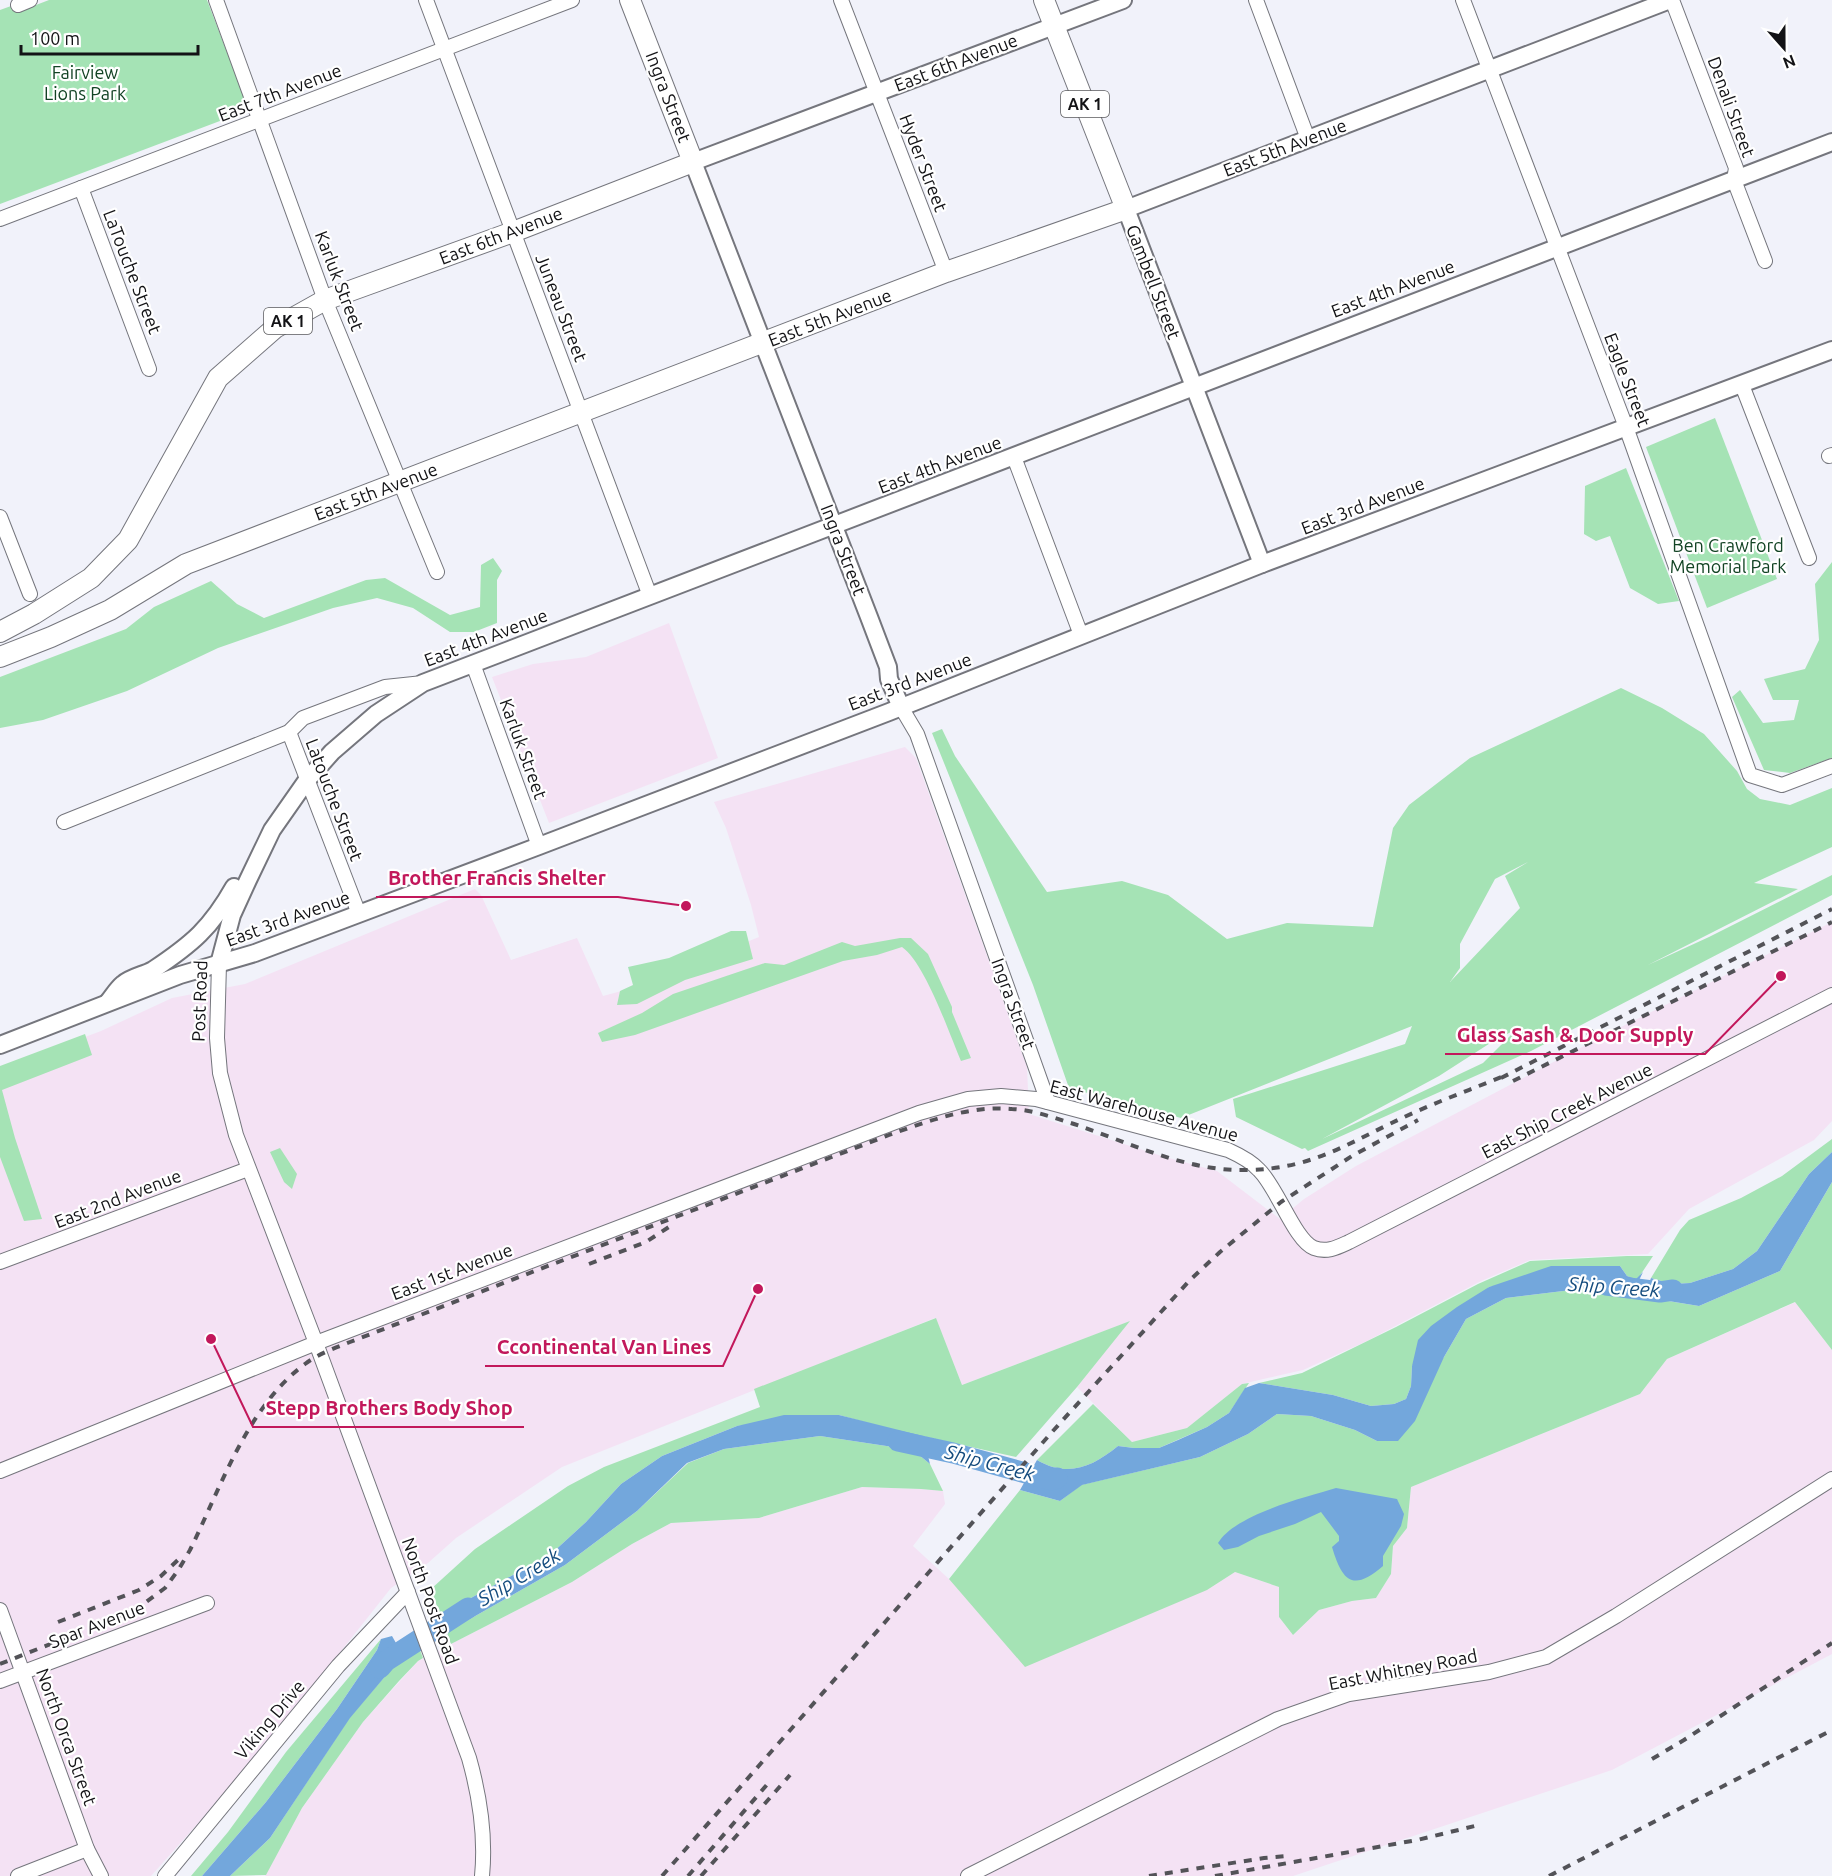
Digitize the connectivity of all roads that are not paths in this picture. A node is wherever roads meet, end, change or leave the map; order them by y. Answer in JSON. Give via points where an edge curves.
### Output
{"nodes":[{"id":1,"x":216,"y":0,"type":"edge"},
{"id":2,"x":426,"y":0,"type":"edge"},
{"id":3,"x":572,"y":0,"type":"edge"},
{"id":4,"x":630,"y":0,"type":"edge"},
{"id":5,"x":841,"y":0,"type":"edge"},
{"id":6,"x":1044,"y":0,"type":"edge"},
{"id":7,"x":1123,"y":0,"type":"edge"},
{"id":8,"x":1256,"y":0,"type":"edge"},
{"id":9,"x":1463,"y":0,"type":"edge"},
{"id":10,"x":1671,"y":0,"type":"edge"},
{"id":11,"x":1055,"y":26,"type":"junction"},
{"id":12,"x":445,"y":48,"type":"junction"},
{"id":13,"x":1489,"y":69,"type":"junction"},
{"id":14,"x":877,"y":93,"type":"junction"},
{"id":15,"x":261,"y":119,"type":"junction"},
{"id":16,"x":1308,"y":139,"type":"junction"},
{"id":17,"x":1832,"y":142,"type":"edge"},
{"id":18,"x":693,"y":162,"type":"junction"},
{"id":19,"x":1734,"y":180,"type":"junction"},
{"id":20,"x":81,"y":188,"type":"junction"},
{"id":21,"x":1126,"y":209,"type":"junction"},
{"id":22,"x":0,"y":219,"type":"edge"},
{"id":23,"x":513,"y":232,"type":"junction"},
{"id":24,"x":1556,"y":246,"type":"junction"},
{"id":25,"x":1765,"y":261,"type":"dead end"},
{"id":26,"x":946,"y":272,"type":"junction"},
{"id":27,"x":325,"y":300,"type":"junction"},
{"id":28,"x":764,"y":344,"type":"junction"},
{"id":29,"x":1832,"y":350,"type":"edge"},
{"id":30,"x":149,"y":369,"type":"dead end"},
{"id":31,"x":1743,"y":384,"type":"junction"},
{"id":32,"x":1194,"y":388,"type":"junction"},
{"id":33,"x":581,"y":414,"type":"junction"},
{"id":34,"x":1626,"y":427,"type":"junction"},
{"id":35,"x":1014,"y":457,"type":"junction"},
{"id":36,"x":401,"y":482,"type":"junction"},
{"id":37,"x":0,"y":517,"type":"edge"},
{"id":38,"x":833,"y":526,"type":"junction"},
{"id":39,"x":1809,"y":558,"type":"dead end"},
{"id":40,"x":1262,"y":564,"type":"junction"},
{"id":41,"x":437,"y":572,"type":"dead end"},
{"id":42,"x":30,"y":594,"type":"dead end"},
{"id":43,"x":650,"y":596,"type":"junction"},
{"id":44,"x":0,"y":632,"type":"edge"},
{"id":45,"x":1082,"y":635,"type":"junction"},
{"id":46,"x":0,"y":657,"type":"edge"},
{"id":47,"x":473,"y":664,"type":"junction"},
{"id":48,"x":888,"y":667,"type":"junction"},
{"id":49,"x":423,"y":683,"type":"junction"},
{"id":50,"x":947,"y":689,"type":"junction"},
{"id":51,"x":902,"y":707,"type":"junction"},
{"id":52,"x":289,"y":732,"type":"junction"},
{"id":53,"x":1832,"y":766,"type":"edge"},
{"id":54,"x":307,"y":780,"type":"junction"},
{"id":55,"x":64,"y":822,"type":"dead end"},
{"id":56,"x":539,"y":846,"type":"junction"},
{"id":57,"x":359,"y":914,"type":"junction"},
{"id":58,"x":219,"y":964,"type":"junction"},
{"id":59,"x":1832,"y":995,"type":"edge"},
{"id":60,"x":106,"y":1004,"type":"junction"},
{"id":61,"x":0,"y":1045,"type":"edge"},
{"id":62,"x":1048,"y":1102,"type":"junction"},
{"id":63,"x":919,"y":1113,"type":"joint"},
{"id":64,"x":248,"y":1169,"type":"junction"},
{"id":65,"x":1350,"y":1242,"type":"joint"},
{"id":66,"x":0,"y":1262,"type":"edge"},
{"id":67,"x":316,"y":1343,"type":"junction"},
{"id":68,"x":0,"y":1471,"type":"edge"},
{"id":69,"x":1832,"y":1479,"type":"edge"},
{"id":70,"x":408,"y":1592,"type":"junction"},
{"id":71,"x":207,"y":1603,"type":"dead end"},
{"id":72,"x":0,"y":1610,"type":"edge"},
{"id":73,"x":24,"y":1671,"type":"junction"},
{"id":74,"x":0,"y":1681,"type":"edge"},
{"id":75,"x":87,"y":1849,"type":"junction"},
{"id":76,"x":18,"y":1876,"type":"edge"},
{"id":77,"x":101,"y":1876,"type":"edge"},
{"id":78,"x":165,"y":1876,"type":"edge"},
{"id":79,"x":482,"y":1876,"type":"edge"},
{"id":80,"x":968,"y":1876,"type":"edge"}],
"edges":[{"from":1,"to":15,"type":"street","name":"Karluk Street"},
{"from":2,"to":12,"type":"street","name":"Juneau Street"},
{"from":3,"to":12,"type":"street","name":"East 7th Avenue"},
{"from":4,"to":18,"type":"highway","name":"Ingra Street"},
{"from":5,"to":14,"type":"street","name":"Hyder Street"},
{"from":6,"to":11,"type":"highway","name":"Gambell Street","number":"AK 1"},
{"from":7,"to":11,"type":"main road","name":"East 6th Avenue"},
{"from":8,"to":16,"type":"street"},
{"from":9,"to":13,"type":"street","name":"Eagle Street"},
{"from":10,"to":13,"type":"main road","name":"East 5th Avenue"},
{"from":10,"to":19,"type":"street","name":"Denali Street","via":[[1736,168]]},
{"from":11,"to":14,"type":"main road","name":"East 6th Avenue"},
{"from":11,"to":21,"type":"highway","name":"Gambell Street","number":"AK 1"},
{"from":12,"to":15,"type":"street","name":"East 7th Avenue"},
{"from":12,"to":23,"type":"street","name":"Juneau Street"},
{"from":13,"to":16,"type":"main road","name":"East 5th Avenue"},
{"from":13,"to":24,"type":"street","name":"Eagle Street"},
{"from":14,"to":18,"type":"main road","name":"East 6th Avenue"},
{"from":14,"to":26,"type":"street","name":"Hyder Street"},
{"from":15,"to":20,"type":"street","name":"East 7th Avenue"},
{"from":15,"to":27,"type":"street","name":"Karluk Street"},
{"from":16,"to":21,"type":"main road","name":"East 5th Avenue"},
{"from":17,"to":19,"type":"main road","name":"East 4th Avenue"},
{"from":18,"to":23,"type":"highway","name":"East 6th Avenue","number":"AK 1"},
{"from":18,"to":28,"type":"main road","name":"Ingra Street"},
{"from":19,"to":24,"type":"main road","name":"East 4th Avenue"},
{"from":19,"to":25,"type":"street","name":"Denali Street"},
{"from":20,"to":22,"type":"street","name":"East 7th Avenue"},
{"from":20,"to":30,"type":"street","name":"LaTouche Street"},
{"from":21,"to":26,"type":"highway","name":"East 5th Avenue"},
{"from":21,"to":32,"type":"main road","name":"Gambell Street"},
{"from":23,"to":27,"type":"highway","name":"East 6th Avenue","number":"AK 1"},
{"from":23,"to":33,"type":"street","name":"Juneau Street"},
{"from":24,"to":32,"type":"main road","name":"East 4th Avenue"},
{"from":24,"to":34,"type":"street","name":"Eagle Street"},
{"from":26,"to":28,"type":"highway","name":"East 5th Avenue"},
{"from":27,"to":36,"type":"street","name":"Karluk Street"},
{"from":27,"to":44,"type":"highway","name":"East 6th Avenue","number":"AK 1","via":[[275,328],[218,378],[128,540],[91,578]]},
{"from":28,"to":33,"type":"highway","name":"East 5th Avenue"},
{"from":28,"to":38,"type":"main road","name":"Ingra Street"},
{"from":29,"to":31,"type":"main road","name":"East 3rd Avenue"},
{"from":31,"to":34,"type":"main road","name":"East 3rd Avenue"},
{"from":31,"to":39,"type":"street"},
{"from":32,"to":35,"type":"main road","name":"East 4th Avenue"},
{"from":32,"to":40,"type":"main road","name":"Gambell Street"},
{"from":33,"to":36,"type":"highway","name":"East 5th Avenue"},
{"from":33,"to":43,"type":"street","name":"Juneau Street"},
{"from":34,"to":40,"type":"main road","name":"East 3rd Avenue"},
{"from":34,"to":53,"type":"street","name":"Eagle Street","via":[[1750,775],[1782,785]]},
{"from":35,"to":38,"type":"main road","name":"East 4th Avenue"},
{"from":35,"to":45,"type":"street"},
{"from":36,"to":41,"type":"street","name":"Karluk Street"},
{"from":36,"to":46,"type":"highway","name":"East 5th Avenue","via":[[186,564],[110,610]]},
{"from":37,"to":42,"type":"street"},
{"from":38,"to":43,"type":"main road","name":"East 4th Avenue"},
{"from":38,"to":48,"type":"main road","name":"Ingra Street"},
{"from":40,"to":45,"type":"main road","name":"East 3rd Avenue"},
{"from":43,"to":47,"type":"main road","name":"East 4th Avenue"},
{"from":45,"to":50,"type":"main road","name":"East 3rd Avenue"},
{"from":47,"to":49,"type":"main road","name":"East 4th Avenue"},
{"from":47,"to":56,"type":"street","name":"Karluk Street"},
{"from":48,"to":50,"type":"main road","via":[[906,691],[932,686]]},
{"from":48,"to":51,"type":"main road","name":"Ingra Street","via":[[889,679]]},
{"from":49,"to":52,"type":"street","name":"East 4th Avenue","via":[[385,687],[303,718]]},
{"from":49,"to":54,"type":"main road","name":"Post Road","via":[[376,714]]},
{"from":50,"to":51,"type":"main road","name":"East 3rd Avenue"},
{"from":51,"to":56,"type":"main road","name":"East 3rd Avenue"},
{"from":51,"to":62,"type":"street","name":"Ingra Street","via":[[917,734]]},
{"from":52,"to":54,"type":"street","name":"Latouche Street"},
{"from":52,"to":55,"type":"street","name":"East 4th Avenue"},
{"from":54,"to":57,"type":"street","name":"Latouche Street"},
{"from":54,"to":58,"type":"main road","name":"Post Road","via":[[272,830],[248,880],[232,915]]},
{"from":54,"to":60,"type":"main road","via":[[268,825],[209,926],[183,950],[124,982]]},
{"from":56,"to":57,"type":"main road","name":"East 3rd Avenue"},
{"from":57,"to":58,"type":"main road","name":"East 3rd Avenue"},
{"from":58,"to":60,"type":"main road","name":"East 3rd Avenue"},
{"from":58,"to":64,"type":"street","name":"Post Road","via":[[220,1073]]},
{"from":59,"to":65,"type":"street","name":"East Ship Creek Avenue"},
{"from":60,"to":61,"type":"main road","name":"East 3rd Avenue"},
{"from":62,"to":63,"type":"street","name":"East Warehouse Avenue","via":[[1020,1097],[982,1098]]},
{"from":62,"to":65,"type":"street","name":"East Warehouse Avenue","via":[[1239,1155],[1260,1170],[1306,1243],[1331,1250]]},
{"from":63,"to":67,"type":"street","name":"East 1st Avenue"},
{"from":64,"to":66,"type":"street","name":"East 2nd Avenue"},
{"from":64,"to":67,"type":"street","name":"Post Road"},
{"from":67,"to":68,"type":"street","name":"East 1st Avenue"},
{"from":67,"to":70,"type":"street","name":"North Post Road"},
{"from":69,"to":80,"type":"street","name":"East Whitney Road","via":[[1546,1657],[1489,1672],[1348,1694],[1278,1719]]},
{"from":70,"to":78,"type":"street","name":"Viking Drive","via":[[338,1666]]},
{"from":70,"to":79,"type":"street","name":"North Post Road","via":[[477,1786],[483,1826]]},
{"from":71,"to":73,"type":"street","name":"Spar Avenue"},
{"from":72,"to":73,"type":"street","name":"North Orca Street"},
{"from":73,"to":74,"type":"street","name":"Spar Avenue"},
{"from":73,"to":75,"type":"street","name":"North Orca Street"},
{"from":75,"to":76,"type":"street"},
{"from":75,"to":77,"type":"street","name":"North Orca Street"}]}
